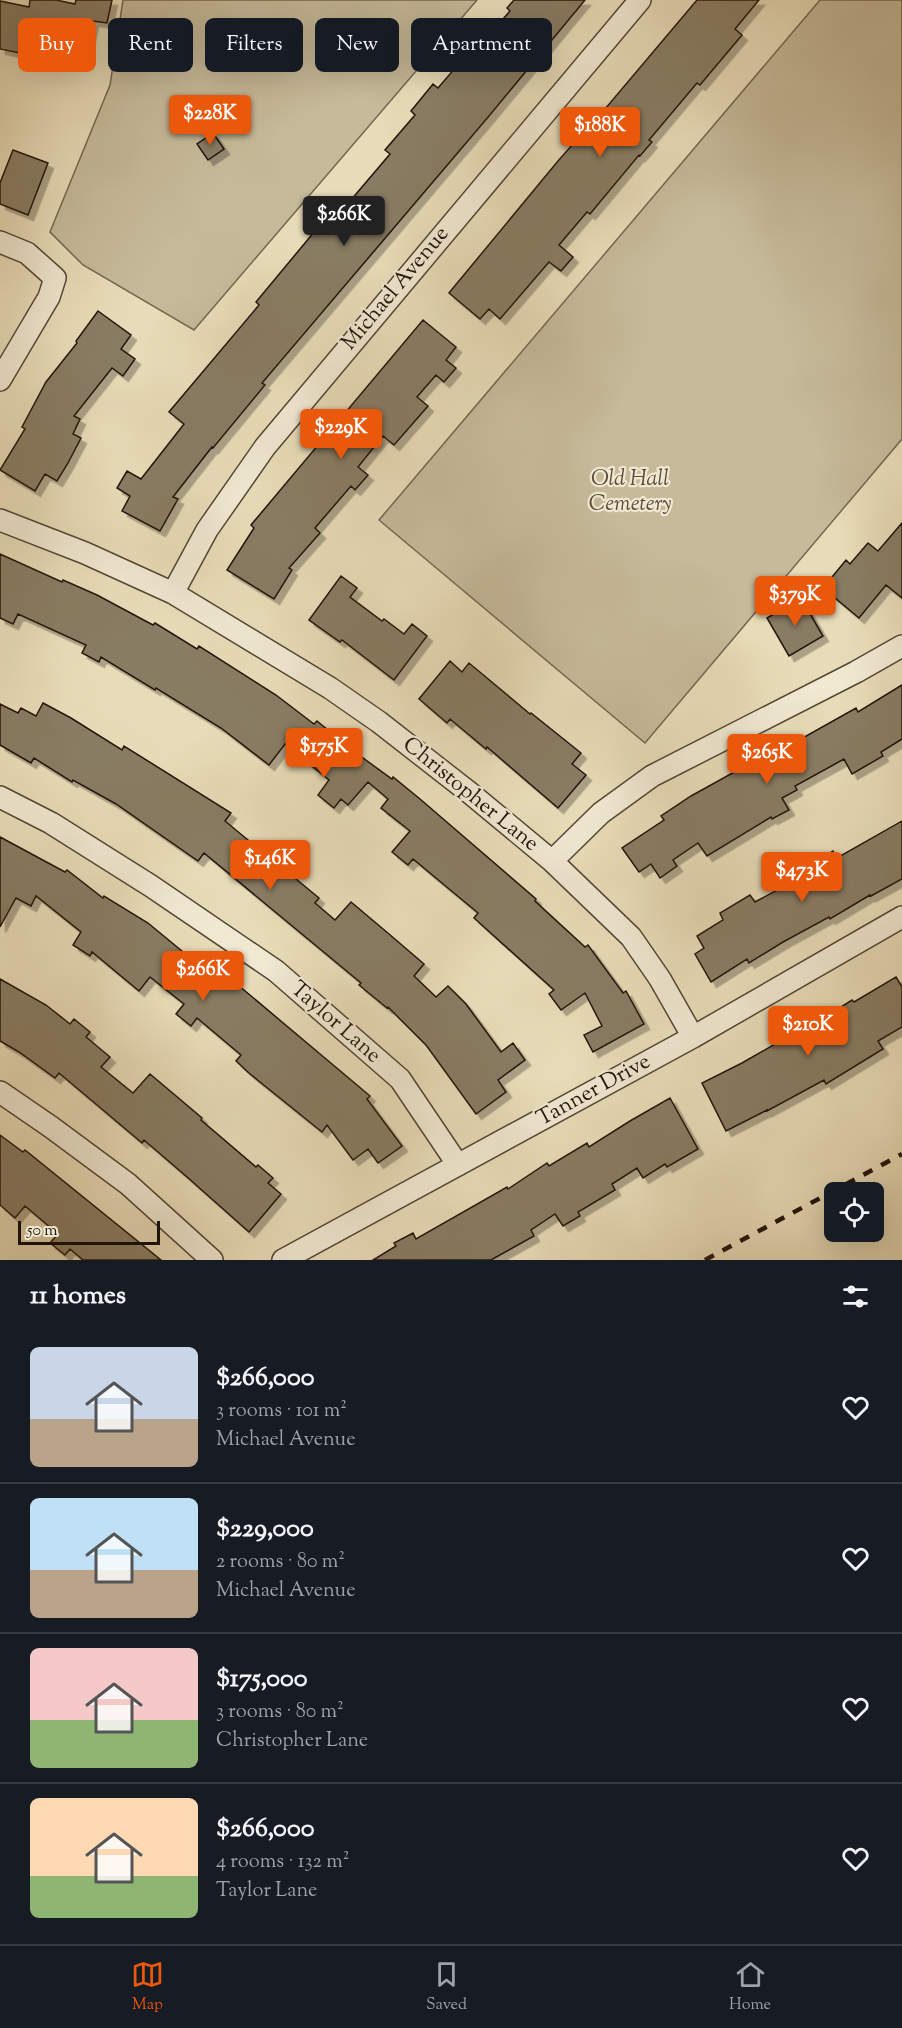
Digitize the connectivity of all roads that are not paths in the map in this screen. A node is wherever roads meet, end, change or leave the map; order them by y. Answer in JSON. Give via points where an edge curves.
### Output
{"nodes":[{"id":1,"x":640,"y":0,"type":"edge"},
{"id":2,"x":0,"y":243,"type":"edge"},
{"id":3,"x":0,"y":380,"type":"edge"},
{"id":4,"x":0,"y":520,"type":"edge"},
{"id":5,"x":173,"y":593,"type":"junction"},
{"id":6,"x":902,"y":646,"type":"edge"},
{"id":7,"x":0,"y":797,"type":"edge"},
{"id":8,"x":552,"y":861,"type":"junction"},
{"id":9,"x":902,"y":917,"type":"edge"},
{"id":10,"x":693,"y":1037,"type":"junction"},
{"id":11,"x":0,"y":1092,"type":"edge"},
{"id":12,"x":458,"y":1165,"type":"junction"},
{"id":13,"x":212,"y":1260,"type":"edge"},
{"id":14,"x":283,"y":1260,"type":"edge"}],
"edges":[{"from":1,"to":5,"type":"street","name":"Michael Avenue","via":[[265,447],[207,530]]},
{"from":2,"to":3,"type":"street","via":[[27,253],[55,278],[49,297]]},
{"from":4,"to":5,"type":"street","name":"Christopher Lane"},
{"from":5,"to":8,"type":"street","name":"Christopher Lane","via":[[379,722]]},
{"from":6,"to":8,"type":"street","via":[[651,776],[601,813]]},
{"from":7,"to":12,"type":"street","name":"Taylor Lane","via":[[51,823],[151,886],[276,971],[400,1079]]},
{"from":8,"to":10,"type":"street","name":"Christopher Lane","via":[[631,937]]},
{"from":9,"to":10,"type":"street","name":"Tanner Drive"},
{"from":10,"to":12,"type":"street","name":"Tanner Drive"},
{"from":11,"to":13,"type":"street","via":[[128,1184]]},
{"from":12,"to":14,"type":"street","name":"Tanner Drive"}]}
